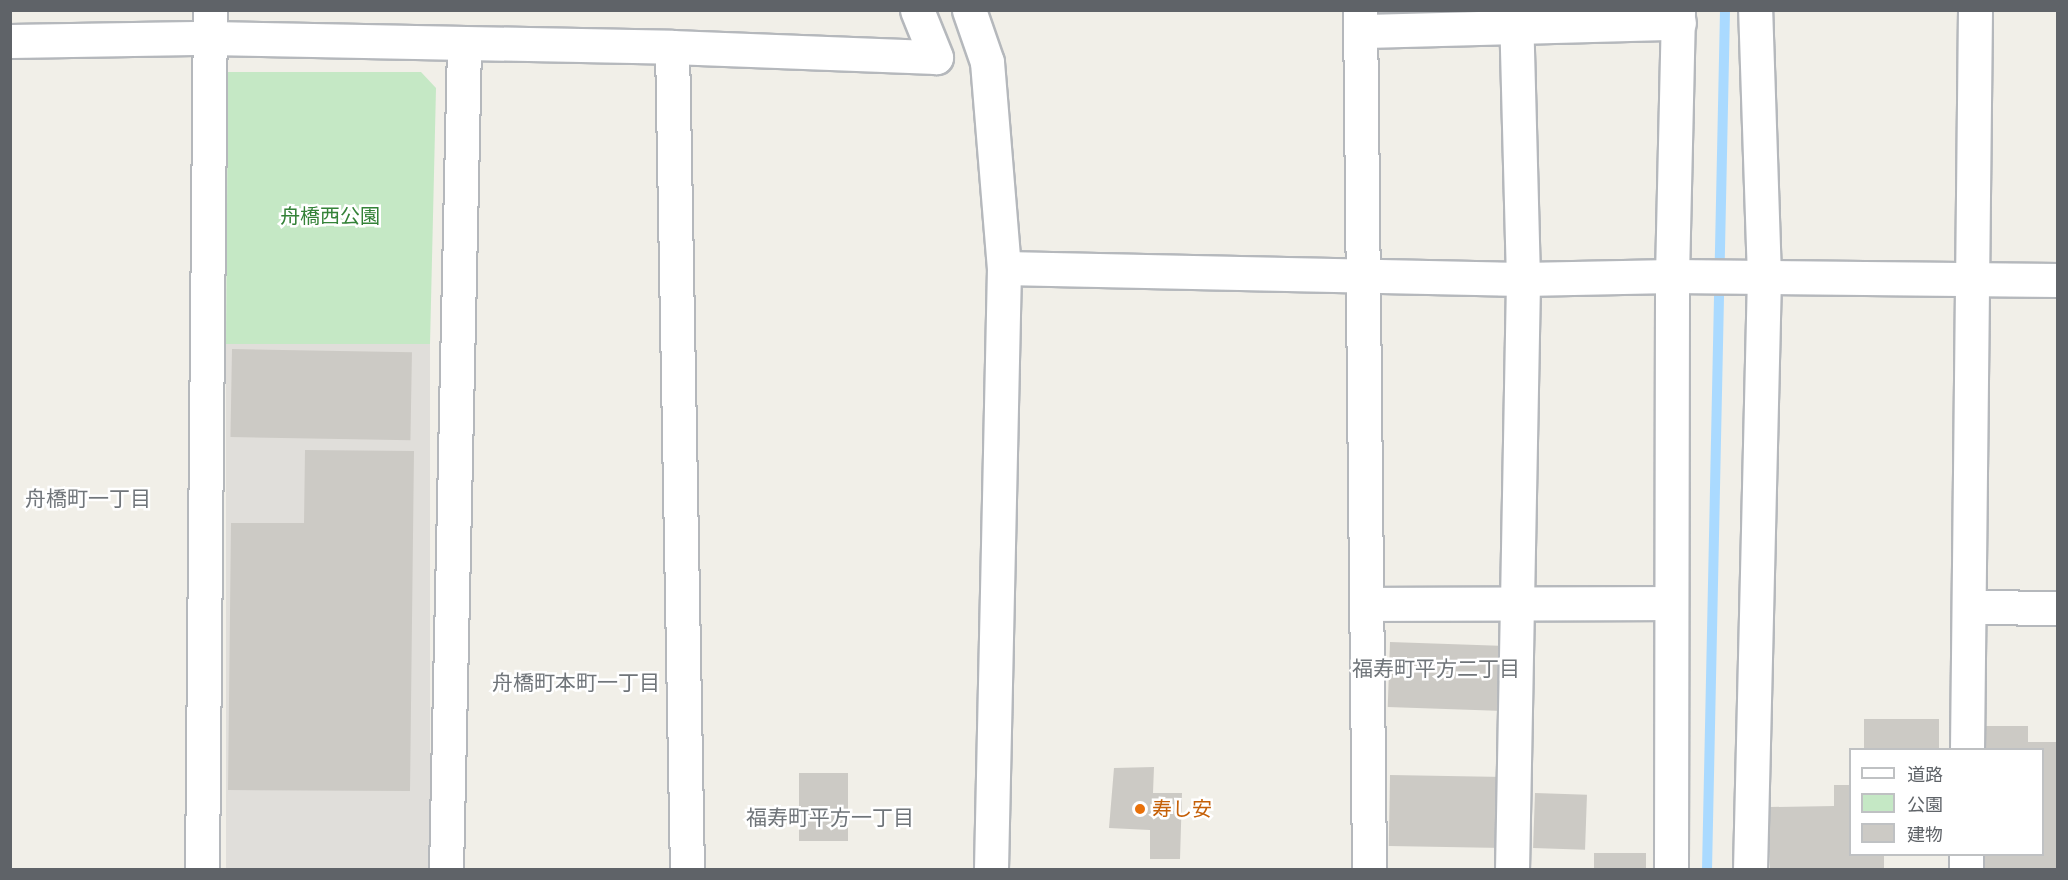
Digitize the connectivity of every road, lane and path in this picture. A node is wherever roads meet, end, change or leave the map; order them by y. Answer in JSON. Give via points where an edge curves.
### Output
{"nodes":[{"id":1,"x":917,"y":10,"type":"edge"},
{"id":2,"x":969,"y":10,"type":"edge"},
{"id":3,"x":1755,"y":10,"type":"edge"},
{"id":4,"x":1975,"y":10,"type":"edge"},
{"id":5,"x":1678,"y":17,"type":"edge"},
{"id":6,"x":1361,"y":20,"type":"edge"},
{"id":7,"x":1517,"y":20,"type":"edge"},
{"id":8,"x":210,"y":24,"type":"edge"},
{"id":9,"x":10,"y":41,"type":"edge"},
{"id":10,"x":464,"y":44,"type":"junction"},
{"id":11,"x":672,"y":47,"type":"junction"},
{"id":12,"x":1004,"y":268,"type":"junction"},
{"id":13,"x":1364,"y":274,"type":"junction"},
{"id":14,"x":1682,"y":276,"type":"junction"},
{"id":15,"x":1752,"y":277,"type":"junction"},
{"id":16,"x":1522,"y":279,"type":"junction"},
{"id":17,"x":1974,"y":279,"type":"junction"},
{"id":18,"x":2058,"y":280,"type":"edge"},
{"id":19,"x":1516,"y":602,"type":"junction"},
{"id":20,"x":1671,"y":603,"type":"junction"},
{"id":21,"x":1367,"y":604,"type":"junction"},
{"id":22,"x":1970,"y":607,"type":"junction"},
{"id":23,"x":2058,"y":608,"type":"edge"},
{"id":24,"x":1967,"y":748,"type":"edge"},
{"id":25,"x":202,"y":870,"type":"edge"},
{"id":26,"x":446,"y":870,"type":"edge"},
{"id":27,"x":687,"y":870,"type":"edge"},
{"id":28,"x":991,"y":870,"type":"edge"},
{"id":29,"x":1369,"y":870,"type":"edge"},
{"id":30,"x":1512,"y":870,"type":"edge"},
{"id":31,"x":1671,"y":870,"type":"edge"},
{"id":32,"x":1750,"y":870,"type":"edge"}],
"edges":[{"from":1,"to":11,"type":"street","via":[[936,57]]},
{"from":2,"to":12,"type":"street","via":[[987,62]]},
{"from":3,"to":15,"type":"street"},
{"from":4,"to":17,"type":"street"},
{"from":5,"to":7,"type":"street"},
{"from":5,"to":14,"type":"street"},
{"from":6,"to":7,"type":"street"},
{"from":6,"to":13,"type":"street"},
{"from":7,"to":16,"type":"street"},
{"from":8,"to":9,"type":"street"},
{"from":8,"to":10,"type":"street"},
{"from":8,"to":25,"type":"street"},
{"from":10,"to":11,"type":"street"},
{"from":10,"to":26,"type":"street"},
{"from":11,"to":27,"type":"street"},
{"from":12,"to":13,"type":"street"},
{"from":12,"to":28,"type":"street"},
{"from":13,"to":16,"type":"street"},
{"from":13,"to":21,"type":"street"},
{"from":14,"to":15,"type":"street"},
{"from":14,"to":16,"type":"street"},
{"from":14,"to":20,"type":"street"},
{"from":15,"to":17,"type":"street"},
{"from":15,"to":32,"type":"street"},
{"from":16,"to":19,"type":"street"},
{"from":17,"to":18,"type":"street"},
{"from":17,"to":22,"type":"street"},
{"from":19,"to":20,"type":"street"},
{"from":19,"to":21,"type":"street"},
{"from":19,"to":30,"type":"street"},
{"from":20,"to":31,"type":"street"},
{"from":21,"to":29,"type":"street"},
{"from":22,"to":23,"type":"street"},
{"from":22,"to":24,"type":"street"}]}
